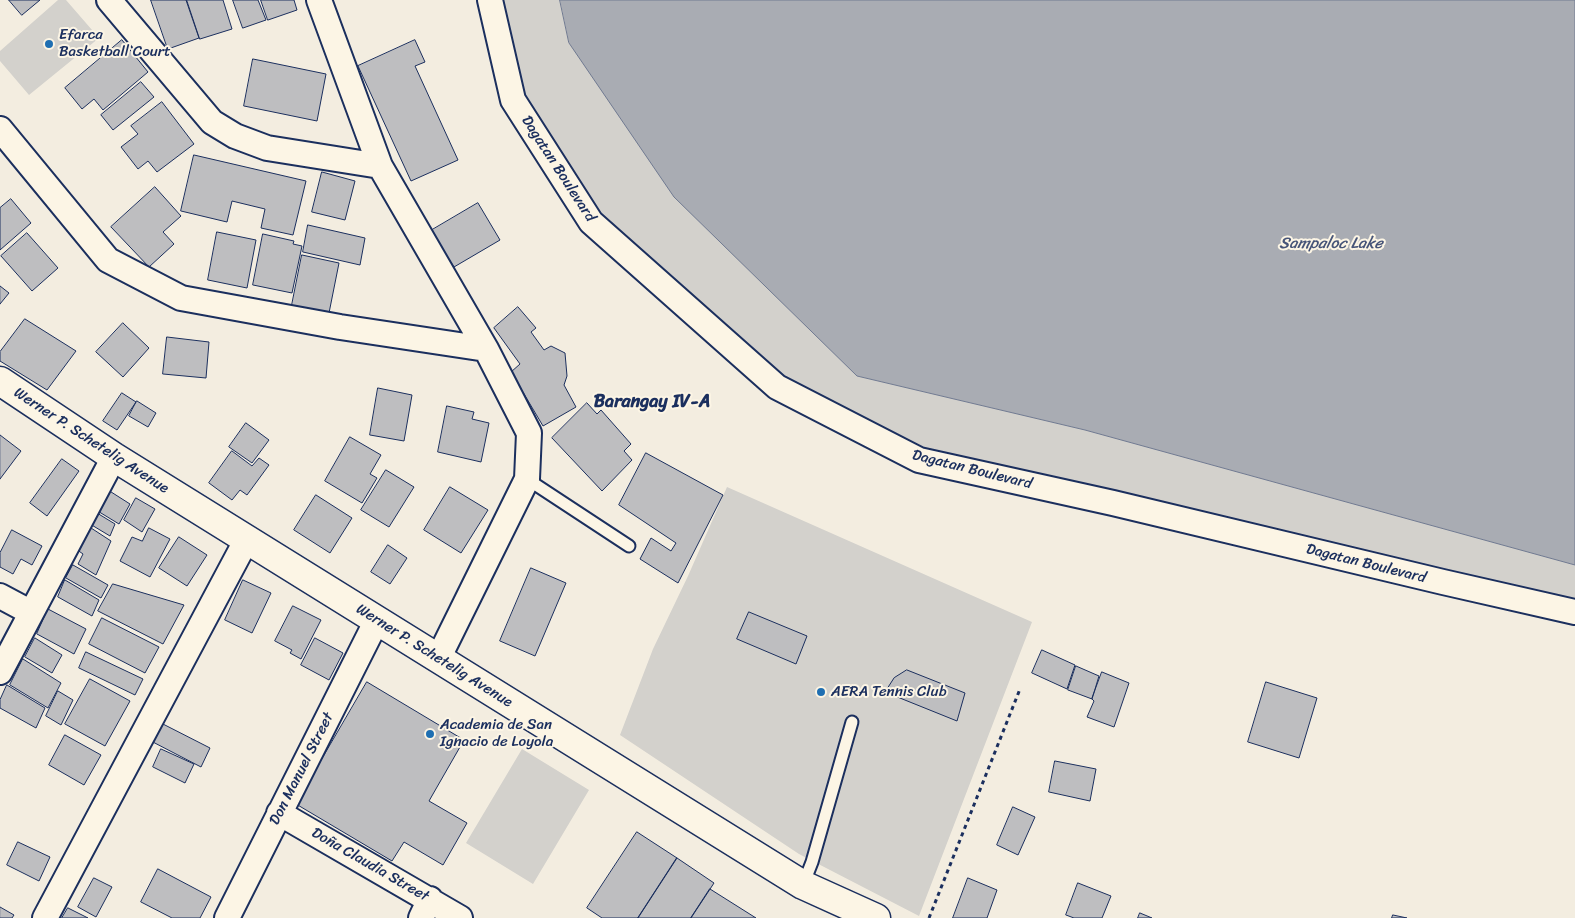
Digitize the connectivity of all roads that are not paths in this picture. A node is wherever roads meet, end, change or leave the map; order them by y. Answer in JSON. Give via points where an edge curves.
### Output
{"nodes":[{"id":1,"x":109,"y":0,"type":"edge"},
{"id":2,"x":318,"y":0,"type":"edge"},
{"id":3,"x":490,"y":0,"type":"edge"},
{"id":4,"x":0,"y":130,"type":"edge"},
{"id":5,"x":380,"y":166,"type":"junction"},
{"id":6,"x":486,"y":349,"type":"junction"},
{"id":7,"x":0,"y":381,"type":"edge"},
{"id":8,"x":114,"y":457,"type":"junction"},
{"id":9,"x":527,"y":479,"type":"junction"},
{"id":10,"x":247,"y":539,"type":"junction"},
{"id":11,"x":629,"y":546,"type":"dead end"},
{"id":12,"x":0,"y":596,"type":"edge"},
{"id":13,"x":30,"y":612,"type":"junction"},
{"id":14,"x":1575,"y":612,"type":"edge"},
{"id":15,"x":377,"y":620,"type":"junction"},
{"id":16,"x":438,"y":659,"type":"junction"},
{"id":17,"x":0,"y":672,"type":"edge"},
{"id":18,"x":852,"y":722,"type":"dead end"},
{"id":19,"x":279,"y":813,"type":"junction"},
{"id":20,"x":802,"y":885,"type":"junction"},
{"id":21,"x":425,"y":909,"type":"edge"},
{"id":22,"x":45,"y":918,"type":"edge"},
{"id":23,"x":227,"y":918,"type":"edge"},
{"id":24,"x":460,"y":918,"type":"edge"},
{"id":25,"x":876,"y":918,"type":"edge"}],
"edges":[{"from":1,"to":5,"type":"street","via":[[212,122],[220,127],[267,148]]},
{"from":2,"to":5,"type":"street"},
{"from":3,"to":14,"type":"street","name":"Dagatan Boulevard","via":[[514,100],[591,222],[777,388],[918,460]]},
{"from":4,"to":6,"type":"street","via":[[108,260],[181,298]]},
{"from":5,"to":6,"type":"street"},
{"from":6,"to":9,"type":"street","via":[[530,433]]},
{"from":7,"to":8,"type":"main road","name":"Werner P. Schetelig Avenue"},
{"from":8,"to":10,"type":"main road","name":"Werner P. Schetelig Avenue"},
{"from":8,"to":13,"type":"street"},
{"from":9,"to":11,"type":"lane"},
{"from":9,"to":16,"type":"street"},
{"from":10,"to":15,"type":"main road","name":"Werner P. Schetelig Avenue"},
{"from":10,"to":22,"type":"street"},
{"from":12,"to":13,"type":"street"},
{"from":13,"to":17,"type":"street"},
{"from":15,"to":16,"type":"main road","name":"Werner P. Schetelig Avenue"},
{"from":15,"to":19,"type":"street","name":"Don Manuel Street"},
{"from":16,"to":20,"type":"main road","name":"Werner P. Schetelig Avenue"},
{"from":18,"to":20,"type":"lane","via":[[812,862]]},
{"from":19,"to":21,"type":"street","name":"Doña Claudia Street"},
{"from":19,"to":23,"type":"street","name":"Don Manuel Street"},
{"from":20,"to":25,"type":"main road","name":"Werner P. Schetelig Avenue"},
{"from":21,"to":24,"type":"street","name":"Doña Claudia Street"}]}
